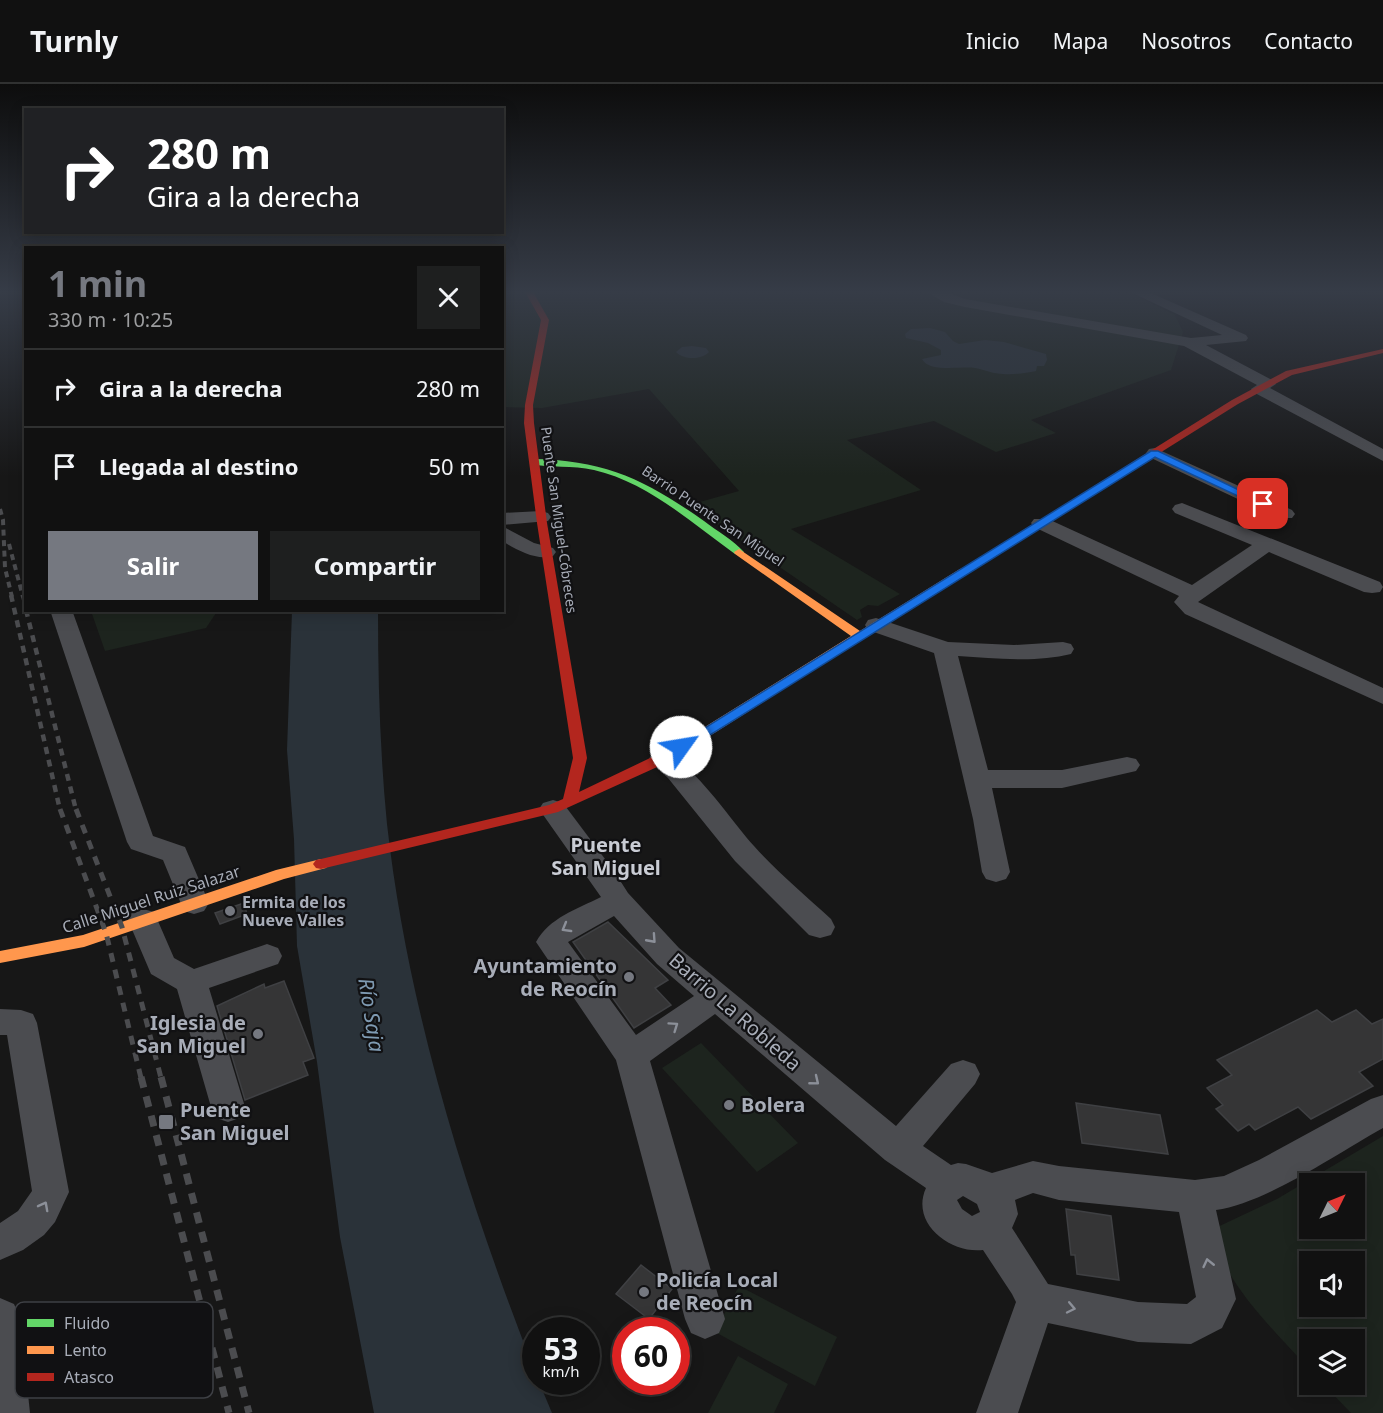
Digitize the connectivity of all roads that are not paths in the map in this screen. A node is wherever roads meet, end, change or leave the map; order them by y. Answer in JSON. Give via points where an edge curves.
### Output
{"nodes":[{"id":1,"x":539,"y":352,"type":"edge"},
{"id":2,"x":1205,"y":352,"type":"edge"},
{"id":3,"x":1379,"y":352,"type":"edge"},
{"id":4,"x":1263,"y":386,"type":"junction"},
{"id":5,"x":1155,"y":453,"type":"junction"},
{"id":6,"x":1383,"y":456,"type":"edge"},
{"id":7,"x":533,"y":462,"type":"junction"},
{"id":8,"x":1182,"y":509,"type":"dead end"},
{"id":9,"x":1285,"y":514,"type":"dead end"},
{"id":10,"x":541,"y":517,"type":"junction"},
{"id":11,"x":504,"y":519,"type":"edge"},
{"id":12,"x":1041,"y":523,"type":"junction"},
{"id":13,"x":504,"y":533,"type":"edge"},
{"id":14,"x":1267,"y":544,"type":"junction"},
{"id":15,"x":546,"y":552,"type":"junction"},
{"id":16,"x":1372,"y":587,"type":"dead end"},
{"id":17,"x":1193,"y":594,"type":"junction"},
{"id":18,"x":62,"y":612,"type":"edge"},
{"id":19,"x":867,"y":631,"type":"junction"},
{"id":20,"x":945,"y":649,"type":"junction"},
{"id":21,"x":1063,"y":649,"type":"dead end"},
{"id":22,"x":1383,"y":697,"type":"edge"},
{"id":23,"x":661,"y":760,"type":"junction"},
{"id":24,"x":588,"y":765,"type":"junction"},
{"id":25,"x":1127,"y":765,"type":"dead end"},
{"id":26,"x":977,"y":780,"type":"junction"},
{"id":27,"x":617,"y":781,"type":"junction"},
{"id":28,"x":561,"y":806,"type":"junction"},
{"id":29,"x":996,"y":872,"type":"dead end"},
{"id":30,"x":618,"y":901,"type":"junction"},
{"id":31,"x":194,"y":903,"type":"junction"},
{"id":32,"x":143,"y":920,"type":"junction"},
{"id":33,"x":819,"y":927,"type":"dead end"},
{"id":34,"x":84,"y":941,"type":"junction"},
{"id":35,"x":0,"y":946,"type":"edge"},
{"id":36,"x":31,"y":950,"type":"junction"},
{"id":37,"x":267,"y":956,"type":"dead end"},
{"id":38,"x":0,"y":957,"type":"edge"},
{"id":39,"x":28,"y":965,"type":"dead end"},
{"id":40,"x":191,"y":982,"type":"junction"},
{"id":41,"x":716,"y":997,"type":"junction"},
{"id":42,"x":0,"y":1022,"type":"edge"},
{"id":43,"x":632,"y":1056,"type":"junction"},
{"id":44,"x":963,"y":1074,"type":"dead end"},
{"id":45,"x":228,"y":1107,"type":"dead end"},
{"id":46,"x":1383,"y":1110,"type":"edge"},
{"id":47,"x":898,"y":1149,"type":"junction"},
{"id":48,"x":948,"y":1183,"type":"junction"},
{"id":49,"x":990,"y":1191,"type":"junction"},
{"id":50,"x":1195,"y":1197,"type":"junction"},
{"id":51,"x":990,"y":1228,"type":"junction"},
{"id":52,"x":0,"y":1242,"type":"edge"},
{"id":53,"x":1036,"y":1301,"type":"junction"},
{"id":54,"x":0,"y":1318,"type":"edge"},
{"id":55,"x":705,"y":1319,"type":"dead end"},
{"id":56,"x":9,"y":1413,"type":"edge"},
{"id":57,"x":997,"y":1413,"type":"edge"}],
"edges":[{"from":1,"to":7,"type":"main road","name":"Puente San Miguel-Cóbreces","via":[[528,405]]},
{"from":2,"to":4,"type":"street"},
{"from":3,"to":4,"type":"main road","name":"Calle Miguel Ruiz Salazar","via":[[1289,373]]},
{"from":4,"to":5,"type":"main road","name":"Calle Miguel Ruiz Salazar"},
{"from":4,"to":6,"type":"street"},
{"from":5,"to":9,"type":"street"},
{"from":5,"to":12,"type":"main road","name":"Calle Miguel Ruiz Salazar"},
{"from":7,"to":10,"type":"main road","name":"Puente San Miguel-Cóbreces"},
{"from":7,"to":19,"type":"main road","name":"Barrio Puente San Miguel","via":[[566,462],[623,476]]},
{"from":8,"to":14,"type":"street"},
{"from":10,"to":11,"type":"street"},
{"from":10,"to":15,"type":"main road","name":"Puente San Miguel-Cóbreces"},
{"from":12,"to":17,"type":"street"},
{"from":12,"to":19,"type":"main road","name":"Calle Miguel Ruiz Salazar"},
{"from":13,"to":15,"type":"street","via":[[527,547]]},
{"from":14,"to":16,"type":"street"},
{"from":14,"to":17,"type":"street"},
{"from":15,"to":24,"type":"main road","name":"Puente San Miguel-Cóbreces"},
{"from":17,"to":22,"type":"street","via":[[1185,602],[1193,609]]},
{"from":18,"to":31,"type":"street","via":[[141,842],[175,854]]},
{"from":19,"to":20,"type":"street"},
{"from":19,"to":23,"type":"main road","name":"Calle Miguel Ruiz Salazar"},
{"from":20,"to":21,"type":"street"},
{"from":20,"to":26,"type":"street"},
{"from":23,"to":27,"type":"main road","name":"Calle Miguel Ruiz Salazar"},
{"from":23,"to":33,"type":"street","via":[[677,772],[745,854]]},
{"from":24,"to":27,"type":"main road"},
{"from":24,"to":28,"type":"main road","name":"Puente San Miguel-Cóbreces"},
{"from":25,"to":26,"type":"street","via":[[1062,779]]},
{"from":26,"to":29,"type":"street"},
{"from":27,"to":28,"type":"main road","name":"Calle Miguel Ruiz Salazar"},
{"from":28,"to":30,"type":"street","name":"Barrio La Robleda"},
{"from":28,"to":31,"type":"main road","name":"Calle Miguel Ruiz Salazar","via":[[281,874]]},
{"from":30,"to":41,"type":"street","name":"Barrio La Robleda","one_way":true,"via":[[668,956]]},
{"from":30,"to":43,"type":"street","one_way":true,"via":[[564,929],[551,942]]},
{"from":31,"to":32,"type":"main road","name":"Calle Miguel Ruiz Salazar"},
{"from":32,"to":34,"type":"main road","name":"Calle Miguel Ruiz Salazar"},
{"from":32,"to":40,"type":"street","via":[[162,966]]},
{"from":34,"to":36,"type":"main road","name":"Calle Miguel Ruiz Salazar"},
{"from":34,"to":39,"type":"main road"},
{"from":35,"to":36,"type":"main road","name":"Calle Miguel Ruiz Salazar"},
{"from":36,"to":38,"type":"main road","name":"Calle Miguel Ruiz Salazar"},
{"from":37,"to":40,"type":"street"},
{"from":40,"to":45,"type":"street"},
{"from":43,"to":41,"type":"street","one_way":true},
{"from":41,"to":47,"type":"street","name":"Barrio La Robleda","one_way":true},
{"from":52,"to":42,"type":"street","one_way":true,"via":[[23,1231],[43,1211],[51,1192],[21,1023]]},
{"from":43,"to":55,"type":"street"},
{"from":44,"to":47,"type":"street"},
{"from":46,"to":50,"type":"street","via":[[1272,1172],[1227,1192]]},
{"from":47,"to":48,"type":"street","name":"Barrio La Robleda"},
{"from":48,"to":49,"type":"street","via":[[969,1179]]},
{"from":48,"to":51,"type":"street","via":[[940,1191],[939,1200],[947,1221],[968,1233]]},
{"from":49,"to":50,"type":"street","via":[[1034,1177]]},
{"from":49,"to":51,"type":"street","via":[[999,1211]]},
{"from":53,"to":50,"type":"street","one_way":true,"via":[[1138,1322],[1191,1324],[1208,1314],[1216,1299]]},
{"from":51,"to":53,"type":"street"},
{"from":53,"to":57,"type":"street"},
{"from":54,"to":56,"type":"street"}]}
